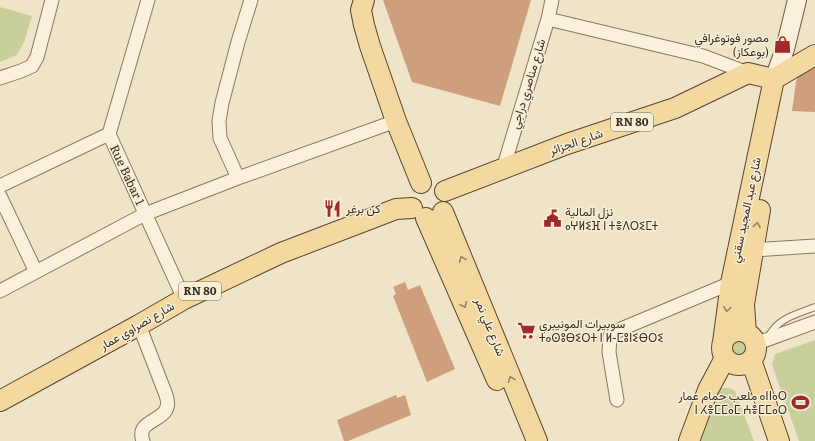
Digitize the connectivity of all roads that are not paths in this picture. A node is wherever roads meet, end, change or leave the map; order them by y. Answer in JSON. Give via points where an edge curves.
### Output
{"nodes":[{"id":1,"x":50,"y":0,"type":"edge"},
{"id":2,"x":148,"y":0,"type":"edge"},
{"id":3,"x":252,"y":0,"type":"edge"},
{"id":4,"x":364,"y":0,"type":"edge"},
{"id":5,"x":552,"y":0,"type":"edge"},
{"id":6,"x":797,"y":0,"type":"edge"},
{"id":7,"x":548,"y":19,"type":"junction"},
{"id":8,"x":815,"y":55,"type":"edge"},
{"id":9,"x":748,"y":73,"type":"junction"},
{"id":10,"x":780,"y":76,"type":"junction"},
{"id":11,"x":0,"y":78,"type":"edge"},
{"id":12,"x":396,"y":121,"type":"junction"},
{"id":13,"x":109,"y":134,"type":"junction"},
{"id":14,"x":503,"y":169,"type":"junction"},
{"id":15,"x":238,"y":178,"type":"junction"},
{"id":16,"x":421,"y":183,"type":"junction"},
{"id":17,"x":0,"y":186,"type":"edge"},
{"id":18,"x":445,"y":191,"type":"junction"},
{"id":19,"x":0,"y":196,"type":"edge"},
{"id":20,"x":427,"y":213,"type":"junction"},
{"id":21,"x":145,"y":214,"type":"junction"},
{"id":22,"x":815,"y":246,"type":"edge"},
{"id":23,"x":752,"y":250,"type":"junction"},
{"id":24,"x":36,"y":272,"type":"junction"},
{"id":25,"x":731,"y":283,"type":"junction"},
{"id":26,"x":0,"y":291,"type":"edge"},
{"id":27,"x":184,"y":299,"type":"junction"},
{"id":28,"x":815,"y":307,"type":"edge"},
{"id":29,"x":815,"y":322,"type":"edge"},
{"id":30,"x":139,"y":326,"type":"junction"},
{"id":31,"x":755,"y":344,"type":"junction"},
{"id":32,"x":724,"y":350,"type":"junction"},
{"id":33,"x":617,"y":400,"type":"dead end"},
{"id":34,"x":0,"y":401,"type":"edge"},
{"id":35,"x":143,"y":441,"type":"edge"},
{"id":36,"x":524,"y":441,"type":"edge"},
{"id":37,"x":537,"y":441,"type":"edge"},
{"id":38,"x":689,"y":441,"type":"edge"},
{"id":39,"x":779,"y":441,"type":"edge"}],
"edges":[{"from":1,"to":11,"type":"street","via":[[40,47],[32,66]]},
{"from":2,"to":13,"type":"street","name":"Rue Babar 1"},
{"from":3,"to":15,"type":"street","via":[[238,42],[219,121],[220,138]]},
{"from":4,"to":12,"type":"main road","via":[[361,10],[364,25]]},
{"from":5,"to":7,"type":"street","name":"شارع مناصري دراجي"},
{"from":6,"to":10,"type":"main road"},
{"from":7,"to":9,"type":"street","via":[[703,56]]},
{"from":7,"to":14,"type":"street","name":"شارع مناصري دراجي"},
{"from":8,"to":10,"type":"main road"},
{"from":9,"to":10,"type":"main road"},
{"from":9,"to":14,"type":"main road","name":"شارع الجزائر","number":"RN 80","via":[[675,108],[567,144]]},
{"from":23,"to":10,"type":"main road","name":"شارع عبد المجيد سقني","one_way":true},
{"from":10,"to":25,"type":"main road","name":"شارع عبد المجيد سقني"},
{"from":12,"to":15,"type":"street"},
{"from":12,"to":16,"type":"main road"},
{"from":13,"to":17,"type":"street"},
{"from":13,"to":21,"type":"street","name":"Rue Babar 1"},
{"from":14,"to":18,"type":"main road","name":"شارع الجزائر","number":"RN 80"},
{"from":15,"to":21,"type":"street"},
{"from":16,"to":18,"type":"main road","via":[[437,183]]},
{"from":16,"to":20,"type":"main road","via":[[410,195],[410,200]]},
{"from":18,"to":20,"type":"main road","via":[[447,202]]},
{"from":19,"to":24,"type":"street"},
{"from":20,"to":27,"type":"main road","name":"شارع نصراوي عمار","number":"RN 80","via":[[396,209],[281,254]]},
{"from":20,"to":36,"type":"main road","name":"شارع علي نمر","one_way":true},
{"from":37,"to":20,"type":"main road","name":"شارع علي نمر","one_way":true},
{"from":21,"to":24,"type":"street"},
{"from":21,"to":27,"type":"street","name":"Rue Babar 1"},
{"from":22,"to":23,"type":"street"},
{"from":23,"to":31,"type":"main road","name":"شارع عبد المجيد سقني","via":[[744,304]]},
{"from":24,"to":26,"type":"street"},
{"from":25,"to":32,"type":"main road","name":"شارع عبد المجيد سقني","one_way":true},
{"from":25,"to":33,"type":"street","via":[[610,336]]},
{"from":27,"to":30,"type":"main road","name":"شارع نصراوي عمار","number":"RN 80"},
{"from":28,"to":31,"type":"lane","via":[[782,321]]},
{"from":29,"to":31,"type":"street"},
{"from":30,"to":34,"type":"main road","name":"شارع نصراوي عمار","number":"RN 80"},
{"from":30,"to":35,"type":"street","via":[[168,405],[164,413],[142,429],[140,435]]},
{"from":31,"to":32,"type":"main road","via":[[737,332],[729,335]]},
{"from":31,"to":32,"type":"main road","via":[[748,363],[738,365],[733,364]]},
{"from":31,"to":39,"type":"main road","name":"شارع عبد المجيد سقني"},
{"from":32,"to":38,"type":"main road","name":"شارع عبد المجيد سقني"}]}
